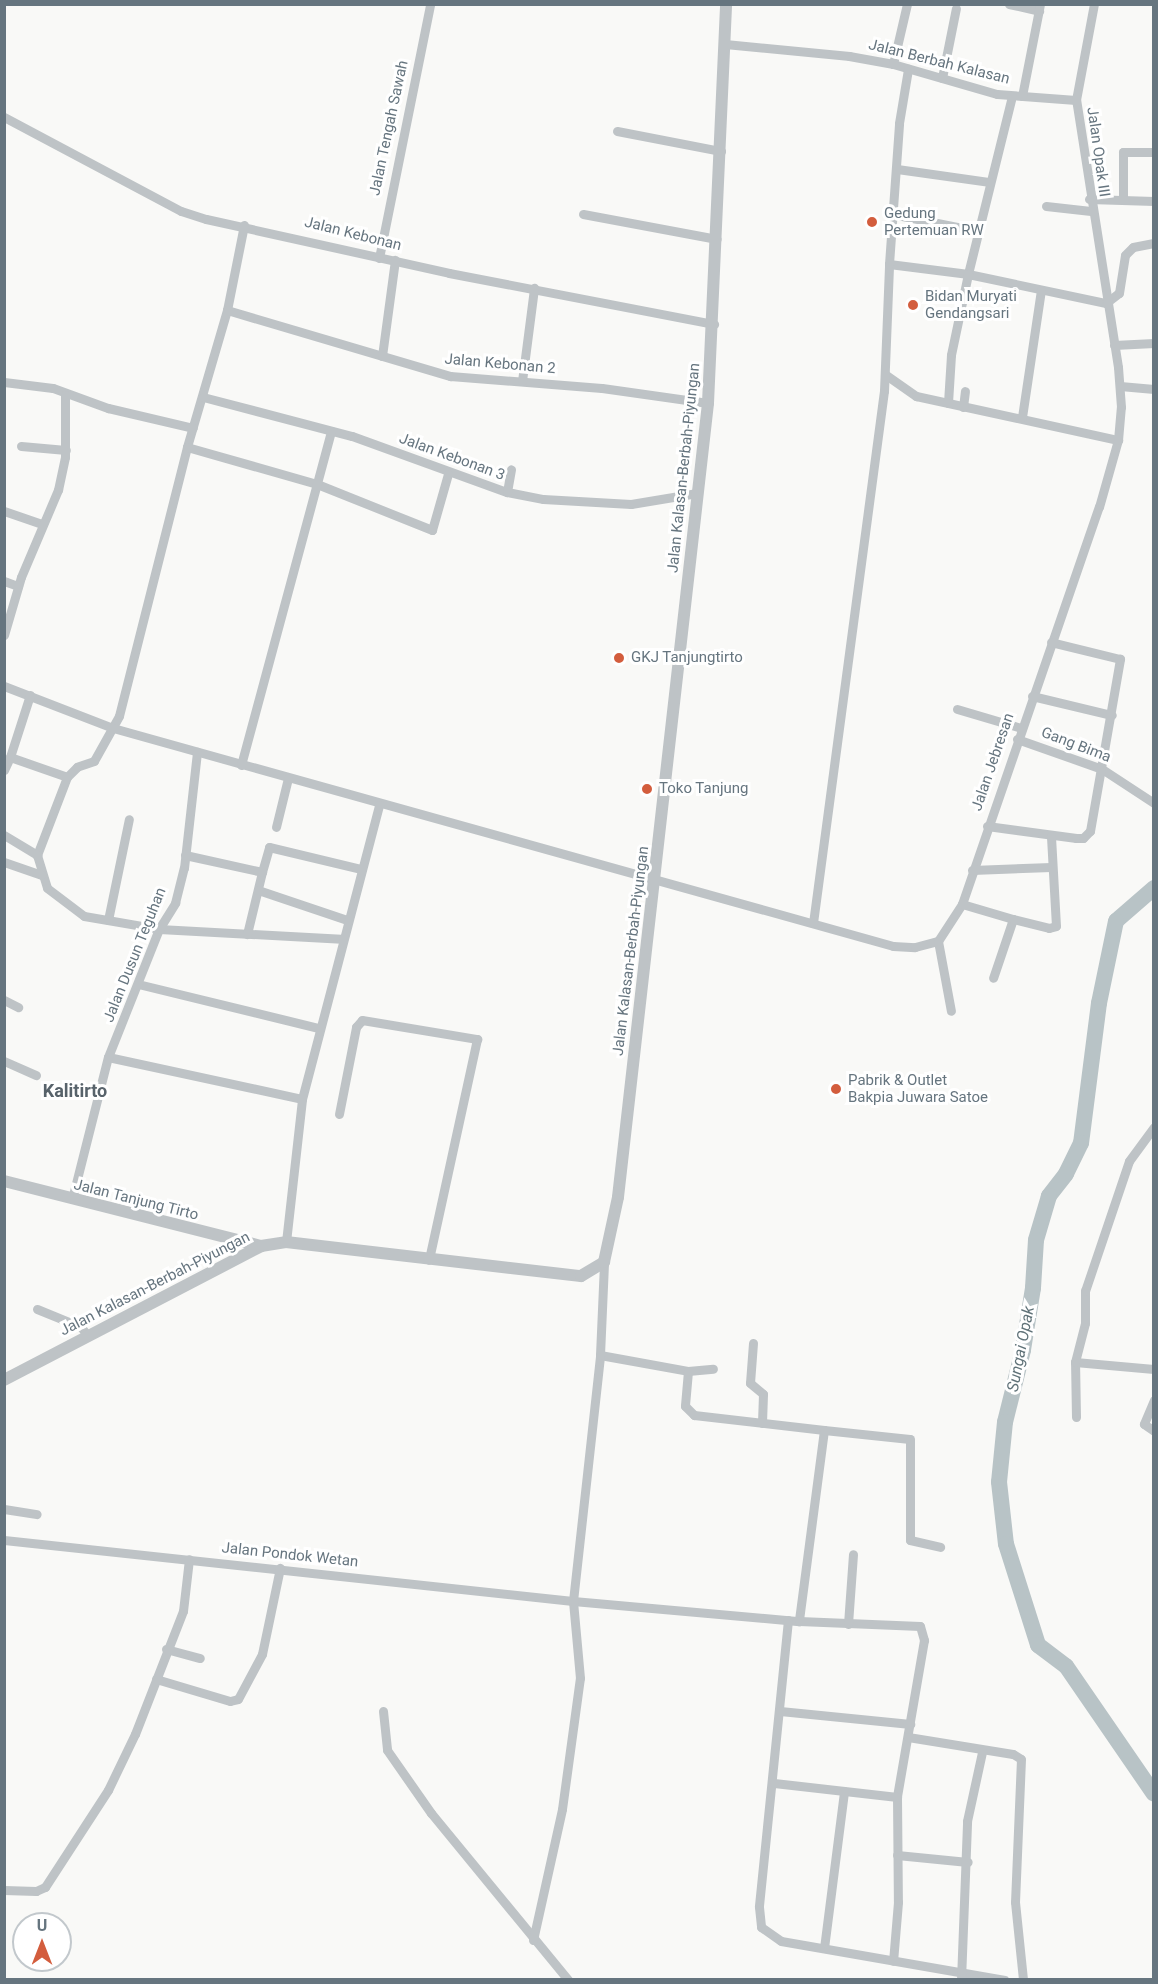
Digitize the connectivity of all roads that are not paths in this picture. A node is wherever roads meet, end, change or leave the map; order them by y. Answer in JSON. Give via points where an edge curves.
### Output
{"nodes":[{"id":1,"x":430,"y":4,"type":"edge"},
{"id":2,"x":726,"y":4,"type":"edge"},
{"id":3,"x":907,"y":4,"type":"edge"},
{"id":4,"x":1009,"y":4,"type":"edge"},
{"id":5,"x":1094,"y":4,"type":"edge"},
{"id":6,"x":956,"y":8,"type":"dead end"},
{"id":7,"x":1040,"y":8,"type":"edge"},
{"id":8,"x":724,"y":44,"type":"junction"},
{"id":9,"x":893,"y":64,"type":"junction"},
{"id":10,"x":908,"y":69,"type":"junction"},
{"id":11,"x":942,"y":78,"type":"junction"},
{"id":12,"x":1017,"y":96,"type":"junction"},
{"id":13,"x":1076,"y":100,"type":"junction"},
{"id":14,"x":4,"y":117,"type":"edge"},
{"id":15,"x":617,"y":131,"type":"dead end"},
{"id":16,"x":721,"y":151,"type":"junction"},
{"id":17,"x":1154,"y":152,"type":"edge"},
{"id":18,"x":897,"y":169,"type":"junction"},
{"id":19,"x":990,"y":182,"type":"junction"},
{"id":20,"x":1123,"y":198,"type":"junction"},
{"id":21,"x":1089,"y":199,"type":"junction"},
{"id":22,"x":1154,"y":201,"type":"edge"},
{"id":23,"x":1046,"y":206,"type":"dead end"},
{"id":24,"x":1091,"y":211,"type":"junction"},
{"id":25,"x":583,"y":214,"type":"dead end"},
{"id":26,"x":892,"y":214,"type":"junction"},
{"id":27,"x":244,"y":225,"type":"junction"},
{"id":28,"x":978,"y":231,"type":"junction"},
{"id":29,"x":717,"y":239,"type":"junction"},
{"id":30,"x":1152,"y":245,"type":"edge"},
{"id":31,"x":379,"y":258,"type":"junction"},
{"id":32,"x":395,"y":260,"type":"junction"},
{"id":33,"x":888,"y":264,"type":"junction"},
{"id":34,"x":968,"y":274,"type":"junction"},
{"id":35,"x":534,"y":288,"type":"junction"},
{"id":36,"x":1041,"y":290,"type":"junction"},
{"id":37,"x":1107,"y":303,"type":"junction"},
{"id":38,"x":227,"y":310,"type":"junction"},
{"id":39,"x":714,"y":324,"type":"junction"},
{"id":40,"x":1154,"y":343,"type":"edge"},
{"id":41,"x":1114,"y":345,"type":"junction"},
{"id":42,"x":382,"y":356,"type":"junction"},
{"id":43,"x":885,"y":375,"type":"junction"},
{"id":44,"x":522,"y":381,"type":"junction"},
{"id":45,"x":4,"y":382,"type":"edge"},
{"id":46,"x":1119,"y":386,"type":"junction"},
{"id":47,"x":1154,"y":389,"type":"edge"},
{"id":48,"x":965,"y":391,"type":"dead end"},
{"id":49,"x":65,"y":394,"type":"junction"},
{"id":50,"x":202,"y":397,"type":"junction"},
{"id":51,"x":708,"y":403,"type":"junction"},
{"id":52,"x":948,"y":403,"type":"junction"},
{"id":53,"x":963,"y":406,"type":"junction"},
{"id":54,"x":1022,"y":417,"type":"junction"},
{"id":55,"x":193,"y":428,"type":"junction"},
{"id":56,"x":331,"y":431,"type":"junction"},
{"id":57,"x":1118,"y":440,"type":"junction"},
{"id":58,"x":21,"y":446,"type":"dead end"},
{"id":59,"x":187,"y":447,"type":"junction"},
{"id":60,"x":66,"y":450,"type":"junction"},
{"id":61,"x":511,"y":468,"type":"dead end"},
{"id":62,"x":448,"y":474,"type":"junction"},
{"id":63,"x":317,"y":484,"type":"junction"},
{"id":64,"x":507,"y":492,"type":"junction"},
{"id":65,"x":697,"y":493,"type":"junction"},
{"id":66,"x":4,"y":511,"type":"edge"},
{"id":67,"x":42,"y":524,"type":"junction"},
{"id":68,"x":4,"y":581,"type":"edge"},
{"id":69,"x":18,"y":586,"type":"junction"},
{"id":70,"x":4,"y":635,"type":"edge"},
{"id":71,"x":1051,"y":642,"type":"junction"},
{"id":72,"x":4,"y":686,"type":"edge"},
{"id":73,"x":30,"y":696,"type":"junction"},
{"id":74,"x":1032,"y":696,"type":"junction"},
{"id":75,"x":957,"y":709,"type":"dead end"},
{"id":76,"x":1112,"y":715,"type":"junction"},
{"id":77,"x":1021,"y":728,"type":"junction"},
{"id":78,"x":113,"y":729,"type":"junction"},
{"id":79,"x":1017,"y":739,"type":"junction"},
{"id":80,"x":197,"y":753,"type":"junction"},
{"id":81,"x":10,"y":757,"type":"junction"},
{"id":82,"x":241,"y":765,"type":"junction"},
{"id":83,"x":1102,"y":769,"type":"junction"},
{"id":84,"x":4,"y":770,"type":"edge"},
{"id":85,"x":66,"y":777,"type":"junction"},
{"id":86,"x":288,"y":778,"type":"junction"},
{"id":87,"x":1154,"y":803,"type":"edge"},
{"id":88,"x":379,"y":805,"type":"junction"},
{"id":89,"x":129,"y":819,"type":"dead end"},
{"id":90,"x":987,"y":826,"type":"junction"},
{"id":91,"x":276,"y":827,"type":"dead end"},
{"id":92,"x":4,"y":835,"type":"edge"},
{"id":93,"x":1051,"y":836,"type":"junction"},
{"id":94,"x":37,"y":855,"type":"junction"},
{"id":95,"x":185,"y":855,"type":"junction"},
{"id":96,"x":4,"y":862,"type":"edge"},
{"id":97,"x":1051,"y":867,"type":"junction"},
{"id":98,"x":361,"y":869,"type":"junction"},
{"id":99,"x":972,"y":870,"type":"junction"},
{"id":100,"x":262,"y":872,"type":"junction"},
{"id":101,"x":41,"y":875,"type":"junction"},
{"id":102,"x":654,"y":878,"type":"junction"},
{"id":103,"x":258,"y":890,"type":"junction"},
{"id":104,"x":962,"y":904,"type":"junction"},
{"id":105,"x":1013,"y":919,"type":"junction"},
{"id":106,"x":108,"y":920,"type":"junction"},
{"id":107,"x":347,"y":920,"type":"junction"},
{"id":108,"x":813,"y":923,"type":"junction"},
{"id":109,"x":159,"y":929,"type":"junction"},
{"id":110,"x":247,"y":934,"type":"junction"},
{"id":111,"x":341,"y":939,"type":"junction"},
{"id":112,"x":938,"y":941,"type":"junction"},
{"id":113,"x":993,"y":978,"type":"dead end"},
{"id":114,"x":138,"y":984,"type":"junction"},
{"id":115,"x":4,"y":1000,"type":"edge"},
{"id":116,"x":18,"y":1007,"type":"dead end"},
{"id":117,"x":951,"y":1011,"type":"dead end"},
{"id":118,"x":318,"y":1028,"type":"junction"},
{"id":119,"x":108,"y":1057,"type":"junction"},
{"id":120,"x":4,"y":1061,"type":"edge"},
{"id":121,"x":36,"y":1075,"type":"dead end"},
{"id":122,"x":302,"y":1099,"type":"junction"},
{"id":123,"x":339,"y":1114,"type":"dead end"},
{"id":124,"x":1154,"y":1127,"type":"edge"},
{"id":125,"x":4,"y":1181,"type":"edge"},
{"id":126,"x":72,"y":1199,"type":"junction"},
{"id":127,"x":236,"y":1241,"type":"junction"},
{"id":128,"x":286,"y":1242,"type":"junction"},
{"id":129,"x":261,"y":1246,"type":"junction"},
{"id":130,"x":237,"y":1258,"type":"junction"},
{"id":131,"x":429,"y":1260,"type":"junction"},
{"id":132,"x":604,"y":1262,"type":"junction"},
{"id":133,"x":37,"y":1309,"type":"dead end"},
{"id":134,"x":88,"y":1336,"type":"junction"},
{"id":135,"x":753,"y":1343,"type":"dead end"},
{"id":136,"x":600,"y":1355,"type":"junction"},
{"id":137,"x":1078,"y":1362,"type":"junction"},
{"id":138,"x":713,"y":1369,"type":"dead end"},
{"id":139,"x":1154,"y":1369,"type":"edge"},
{"id":140,"x":688,"y":1371,"type":"junction"},
{"id":141,"x":4,"y":1380,"type":"edge"},
{"id":142,"x":1154,"y":1400,"type":"edge"},
{"id":143,"x":1076,"y":1417,"type":"dead end"},
{"id":144,"x":762,"y":1423,"type":"junction"},
{"id":145,"x":824,"y":1430,"type":"junction"},
{"id":146,"x":1154,"y":1431,"type":"edge"},
{"id":147,"x":4,"y":1509,"type":"edge"},
{"id":148,"x":37,"y":1514,"type":"dead end"},
{"id":149,"x":4,"y":1540,"type":"edge"},
{"id":150,"x":940,"y":1547,"type":"dead end"},
{"id":151,"x":853,"y":1554,"type":"dead end"},
{"id":152,"x":189,"y":1559,"type":"junction"},
{"id":153,"x":280,"y":1568,"type":"junction"},
{"id":154,"x":573,"y":1601,"type":"junction"},
{"id":155,"x":788,"y":1620,"type":"junction"},
{"id":156,"x":799,"y":1621,"type":"junction"},
{"id":157,"x":848,"y":1624,"type":"junction"},
{"id":158,"x":166,"y":1649,"type":"junction"},
{"id":159,"x":200,"y":1658,"type":"dead end"},
{"id":160,"x":156,"y":1679,"type":"junction"},
{"id":161,"x":383,"y":1711,"type":"dead end"},
{"id":162,"x":780,"y":1711,"type":"junction"},
{"id":163,"x":910,"y":1724,"type":"junction"},
{"id":164,"x":908,"y":1737,"type":"junction"},
{"id":165,"x":982,"y":1752,"type":"junction"},
{"id":166,"x":774,"y":1783,"type":"junction"},
{"id":167,"x":844,"y":1791,"type":"junction"},
{"id":168,"x":897,"y":1797,"type":"junction"},
{"id":169,"x":897,"y":1855,"type":"junction"},
{"id":170,"x":968,"y":1862,"type":"junction"},
{"id":171,"x":4,"y":1890,"type":"edge"},
{"id":172,"x":533,"y":1940,"type":"junction"},
{"id":173,"x":824,"y":1948,"type":"junction"},
{"id":174,"x":893,"y":1961,"type":"junction"},
{"id":175,"x":961,"y":1976,"type":"edge"},
{"id":176,"x":568,"y":1980,"type":"edge"},
{"id":177,"x":1005,"y":1980,"type":"edge"},
{"id":178,"x":1023,"y":1980,"type":"edge"}],
"edges":[{"from":1,"to":31,"type":"street","name":"Jalan Tengah Sawah"},
{"from":2,"to":8,"type":"street","name":"Jalan Kalasan-Berbah-Piyungan"},
{"from":3,"to":9,"type":"street"},
{"from":4,"to":7,"type":"street"},
{"from":5,"to":13,"type":"street","name":"Jalan Opak III"},
{"from":6,"to":11,"type":"street"},
{"from":7,"to":12,"type":"street"},
{"from":8,"to":9,"type":"street","name":"Jalan Berbah Kalasan"},
{"from":8,"to":16,"type":"street","name":"Jalan Kalasan-Berbah-Piyungan"},
{"from":9,"to":10,"type":"street","name":"Jalan Berbah Kalasan"},
{"from":10,"to":11,"type":"street","name":"Jalan Berbah Kalasan"},
{"from":10,"to":18,"type":"street","via":[[899,123]]},
{"from":11,"to":12,"type":"street","name":"Jalan Berbah Kalasan"},
{"from":12,"to":13,"type":"street","name":"Jalan Berbah Kalasan"},
{"from":12,"to":19,"type":"street"},
{"from":13,"to":21,"type":"street","name":"Jalan Opak III"},
{"from":14,"to":27,"type":"street","name":"Jalan Kebonan","via":[[181,211]]},
{"from":15,"to":16,"type":"street"},
{"from":16,"to":29,"type":"street","name":"Jalan Kalasan-Berbah-Piyungan"},
{"from":17,"to":20,"type":"street","via":[[1122,152]]},
{"from":18,"to":19,"type":"street"},
{"from":18,"to":26,"type":"street"},
{"from":19,"to":28,"type":"street"},
{"from":20,"to":21,"type":"street"},
{"from":20,"to":22,"type":"street"},
{"from":21,"to":24,"type":"street","name":"Jalan Opak III"},
{"from":23,"to":24,"type":"street"},
{"from":24,"to":37,"type":"street","name":"Jalan Opak III"},
{"from":25,"to":29,"type":"street"},
{"from":26,"to":28,"type":"street"},
{"from":26,"to":33,"type":"street"},
{"from":27,"to":31,"type":"street","name":"Jalan Kebonan"},
{"from":27,"to":38,"type":"street"},
{"from":28,"to":34,"type":"street"},
{"from":29,"to":39,"type":"street","name":"Jalan Kalasan-Berbah-Piyungan"},
{"from":30,"to":37,"type":"street","via":[[1132,247],[1125,255],[1119,293]]},
{"from":31,"to":32,"type":"street","name":"Jalan Kebonan"},
{"from":32,"to":35,"type":"street","name":"Jalan Kebonan"},
{"from":32,"to":42,"type":"street"},
{"from":33,"to":34,"type":"street"},
{"from":33,"to":43,"type":"street"},
{"from":34,"to":36,"type":"street"},
{"from":34,"to":52,"type":"street","via":[[951,355]]},
{"from":35,"to":39,"type":"street","name":"Jalan Kebonan"},
{"from":35,"to":44,"type":"street"},
{"from":36,"to":37,"type":"street"},
{"from":36,"to":54,"type":"street"},
{"from":37,"to":41,"type":"street","name":"Jalan Jebresan"},
{"from":38,"to":42,"type":"street","name":"Jalan Kebonan 2"},
{"from":38,"to":50,"type":"street"},
{"from":39,"to":51,"type":"street","name":"Jalan Kalasan-Berbah-Piyungan"},
{"from":40,"to":41,"type":"street"},
{"from":41,"to":46,"type":"street","name":"Jalan Jebresan"},
{"from":42,"to":44,"type":"street","name":"Jalan Kebonan 2","via":[[405,366],[450,376]]},
{"from":43,"to":52,"type":"street","via":[[916,396]]},
{"from":43,"to":108,"type":"street"},
{"from":44,"to":51,"type":"street","name":"Jalan Kebonan 2"},
{"from":45,"to":49,"type":"street","via":[[53,388]]},
{"from":46,"to":47,"type":"street"},
{"from":46,"to":57,"type":"street","name":"Jalan Jebresan"},
{"from":48,"to":53,"type":"street"},
{"from":49,"to":55,"type":"street"},
{"from":49,"to":60,"type":"street"},
{"from":50,"to":55,"type":"street"},
{"from":50,"to":56,"type":"street","name":"Jalan Kebonan 3"},
{"from":51,"to":65,"type":"street","name":"Jalan Kalasan-Berbah-Piyungan"},
{"from":52,"to":53,"type":"street"},
{"from":53,"to":54,"type":"street"},
{"from":54,"to":57,"type":"street"},
{"from":55,"to":59,"type":"street"},
{"from":56,"to":62,"type":"street","name":"Jalan Kebonan 3"},
{"from":56,"to":63,"type":"street"},
{"from":57,"to":71,"type":"street","name":"Jalan Jebresan"},
{"from":58,"to":60,"type":"street"},
{"from":59,"to":63,"type":"street"},
{"from":59,"to":78,"type":"street"},
{"from":60,"to":67,"type":"street","via":[[58,490]]},
{"from":61,"to":64,"type":"street"},
{"from":62,"to":63,"type":"street","via":[[432,530]]},
{"from":62,"to":64,"type":"street","name":"Jalan Kebonan 3"},
{"from":63,"to":82,"type":"street"},
{"from":64,"to":65,"type":"street","name":"Jalan Kebonan 3","via":[[543,499],[631,504]]},
{"from":65,"to":102,"type":"street","name":"Jalan Kalasan-Berbah-Piyungan"},
{"from":66,"to":67,"type":"street"},
{"from":67,"to":69,"type":"street"},
{"from":68,"to":69,"type":"street"},
{"from":69,"to":70,"type":"street"},
{"from":71,"to":74,"type":"street","name":"Jalan Jebresan"},
{"from":71,"to":76,"type":"street","via":[[1119,659]]},
{"from":72,"to":73,"type":"street"},
{"from":73,"to":78,"type":"street"},
{"from":73,"to":81,"type":"street"},
{"from":74,"to":76,"type":"street"},
{"from":74,"to":77,"type":"street","name":"Jalan Jebresan"},
{"from":75,"to":77,"type":"street"},
{"from":76,"to":83,"type":"street"},
{"from":77,"to":79,"type":"street","name":"Jalan Jebresan"},
{"from":78,"to":80,"type":"street"},
{"from":78,"to":85,"type":"street","via":[[94,761],[77,767]]},
{"from":79,"to":83,"type":"street","name":"Gang Bima"},
{"from":79,"to":90,"type":"street","name":"Jalan Jebresan"},
{"from":80,"to":82,"type":"street"},
{"from":80,"to":95,"type":"street","name":"Jalan Dusun Teguhan"},
{"from":81,"to":84,"type":"street"},
{"from":81,"to":85,"type":"street"},
{"from":82,"to":86,"type":"street"},
{"from":83,"to":87,"type":"street","name":"Gang Bima"},
{"from":83,"to":93,"type":"street","via":[[1087,836]]},
{"from":85,"to":94,"type":"street"},
{"from":86,"to":88,"type":"street"},
{"from":86,"to":91,"type":"street"},
{"from":88,"to":98,"type":"street"},
{"from":88,"to":102,"type":"street"},
{"from":89,"to":106,"type":"street"},
{"from":90,"to":93,"type":"street"},
{"from":90,"to":99,"type":"street","name":"Jalan Jebresan"},
{"from":92,"to":94,"type":"street"},
{"from":93,"to":97,"type":"street"},
{"from":94,"to":101,"type":"street"},
{"from":95,"to":100,"type":"street"},
{"from":95,"to":109,"type":"street","name":"Jalan Dusun Teguhan","via":[[175,903]]},
{"from":96,"to":101,"type":"street"},
{"from":97,"to":99,"type":"street"},
{"from":97,"to":105,"type":"street","via":[[1056,927]]},
{"from":98,"to":100,"type":"street","via":[[269,847]]},
{"from":98,"to":107,"type":"street"},
{"from":99,"to":104,"type":"street","name":"Jalan Jebresan"},
{"from":100,"to":103,"type":"street"},
{"from":101,"to":106,"type":"street","via":[[47,888],[71,909]]},
{"from":102,"to":108,"type":"street"},
{"from":102,"to":132,"type":"street","name":"Jalan Kalasan-Berbah-Piyungan","via":[[618,1197]]},
{"from":103,"to":107,"type":"street"},
{"from":103,"to":110,"type":"street"},
{"from":104,"to":105,"type":"street"},
{"from":104,"to":112,"type":"street","name":"Jalan Jebresan"},
{"from":105,"to":113,"type":"street"},
{"from":106,"to":109,"type":"street"},
{"from":107,"to":111,"type":"street"},
{"from":108,"to":112,"type":"street","via":[[893,946],[915,947]]},
{"from":109,"to":110,"type":"street"},
{"from":109,"to":114,"type":"street","name":"Jalan Dusun Teguhan"},
{"from":110,"to":111,"type":"street"},
{"from":111,"to":118,"type":"street"},
{"from":112,"to":117,"type":"street"},
{"from":114,"to":118,"type":"street"},
{"from":114,"to":119,"type":"street","name":"Jalan Dusun Teguhan"},
{"from":115,"to":116,"type":"street"},
{"from":118,"to":122,"type":"street"},
{"from":119,"to":122,"type":"street"},
{"from":119,"to":126,"type":"street","name":"Jalan Dusun Teguhan"},
{"from":120,"to":121,"type":"street"},
{"from":122,"to":128,"type":"street"},
{"from":123,"to":131,"type":"street","via":[[356,1027],[362,1020],[477,1040]]},
{"from":124,"to":137,"type":"street","via":[[1129,1161],[1105,1224],[1085,1291]]},
{"from":125,"to":126,"type":"street","name":"Jalan Tanjung Tirto"},
{"from":126,"to":127,"type":"street","name":"Jalan Tanjung Tirto"},
{"from":127,"to":129,"type":"street","name":"Jalan Tanjung Tirto"},
{"from":127,"to":130,"type":"street"},
{"from":128,"to":129,"type":"street","name":"Jalan Kalasan-Berbah-Piyungan"},
{"from":128,"to":131,"type":"street","name":"Jalan Kalasan-Berbah-Piyungan"},
{"from":129,"to":130,"type":"street","name":"Jalan Kalasan-Berbah-Piyungan"},
{"from":130,"to":134,"type":"street","name":"Jalan Kalasan-Berbah-Piyungan"},
{"from":131,"to":132,"type":"street","name":"Jalan Kalasan-Berbah-Piyungan","via":[[581,1276]]},
{"from":132,"to":136,"type":"street"},
{"from":133,"to":134,"type":"street","via":[[81,1327]]},
{"from":134,"to":141,"type":"street","name":"Jalan Kalasan-Berbah-Piyungan"},
{"from":135,"to":144,"type":"street","via":[[750,1383],[763,1394]]},
{"from":136,"to":140,"type":"street"},
{"from":136,"to":154,"type":"street"},
{"from":137,"to":139,"type":"street"},
{"from":137,"to":143,"type":"street"},
{"from":138,"to":140,"type":"street"},
{"from":140,"to":144,"type":"street","via":[[685,1406],[691,1414]]},
{"from":142,"to":146,"type":"street","via":[[1144,1424]]},
{"from":144,"to":145,"type":"street"},
{"from":145,"to":150,"type":"street","via":[[910,1439],[910,1540]]},
{"from":145,"to":156,"type":"street"},
{"from":147,"to":148,"type":"street"},
{"from":149,"to":152,"type":"street","name":"Jalan Pondok Wetan"},
{"from":151,"to":157,"type":"street"},
{"from":152,"to":153,"type":"street","name":"Jalan Pondok Wetan"},
{"from":152,"to":158,"type":"street","via":[[183,1611]]},
{"from":153,"to":154,"type":"street","name":"Jalan Pondok Wetan"},
{"from":153,"to":160,"type":"street","via":[[262,1654],[238,1698],[230,1701]]},
{"from":154,"to":155,"type":"street","name":"Jalan Pondok Wetan"},
{"from":154,"to":172,"type":"street","via":[[580,1678],[573,1739]]},
{"from":155,"to":156,"type":"street","name":"Jalan Pondok Wetan"},
{"from":155,"to":162,"type":"street"},
{"from":156,"to":157,"type":"street","name":"Jalan Pondok Wetan"},
{"from":157,"to":163,"type":"street","name":"Jalan Pondok Wetan","via":[[914,1625],[923,1630]]},
{"from":158,"to":159,"type":"street"},
{"from":158,"to":160,"type":"street"},
{"from":160,"to":171,"type":"street","via":[[121,1765],[53,1879],[36,1892]]},
{"from":161,"to":172,"type":"street","via":[[387,1750],[431,1813]]},
{"from":162,"to":163,"type":"street"},
{"from":162,"to":166,"type":"street"},
{"from":163,"to":164,"type":"street"},
{"from":164,"to":165,"type":"street"},
{"from":164,"to":168,"type":"street"},
{"from":165,"to":170,"type":"street","via":[[967,1821]]},
{"from":165,"to":178,"type":"street","via":[[1013,1754],[1022,1764],[1015,1902]]},
{"from":166,"to":167,"type":"street"},
{"from":166,"to":173,"type":"street","via":[[760,1922],[774,1938]]},
{"from":167,"to":168,"type":"street"},
{"from":167,"to":173,"type":"street"},
{"from":168,"to":169,"type":"street"},
{"from":169,"to":170,"type":"street"},
{"from":169,"to":174,"type":"street"},
{"from":170,"to":175,"type":"street"},
{"from":172,"to":176,"type":"street"},
{"from":173,"to":174,"type":"street"},
{"from":174,"to":175,"type":"street"},
{"from":175,"to":177,"type":"street"}]}
